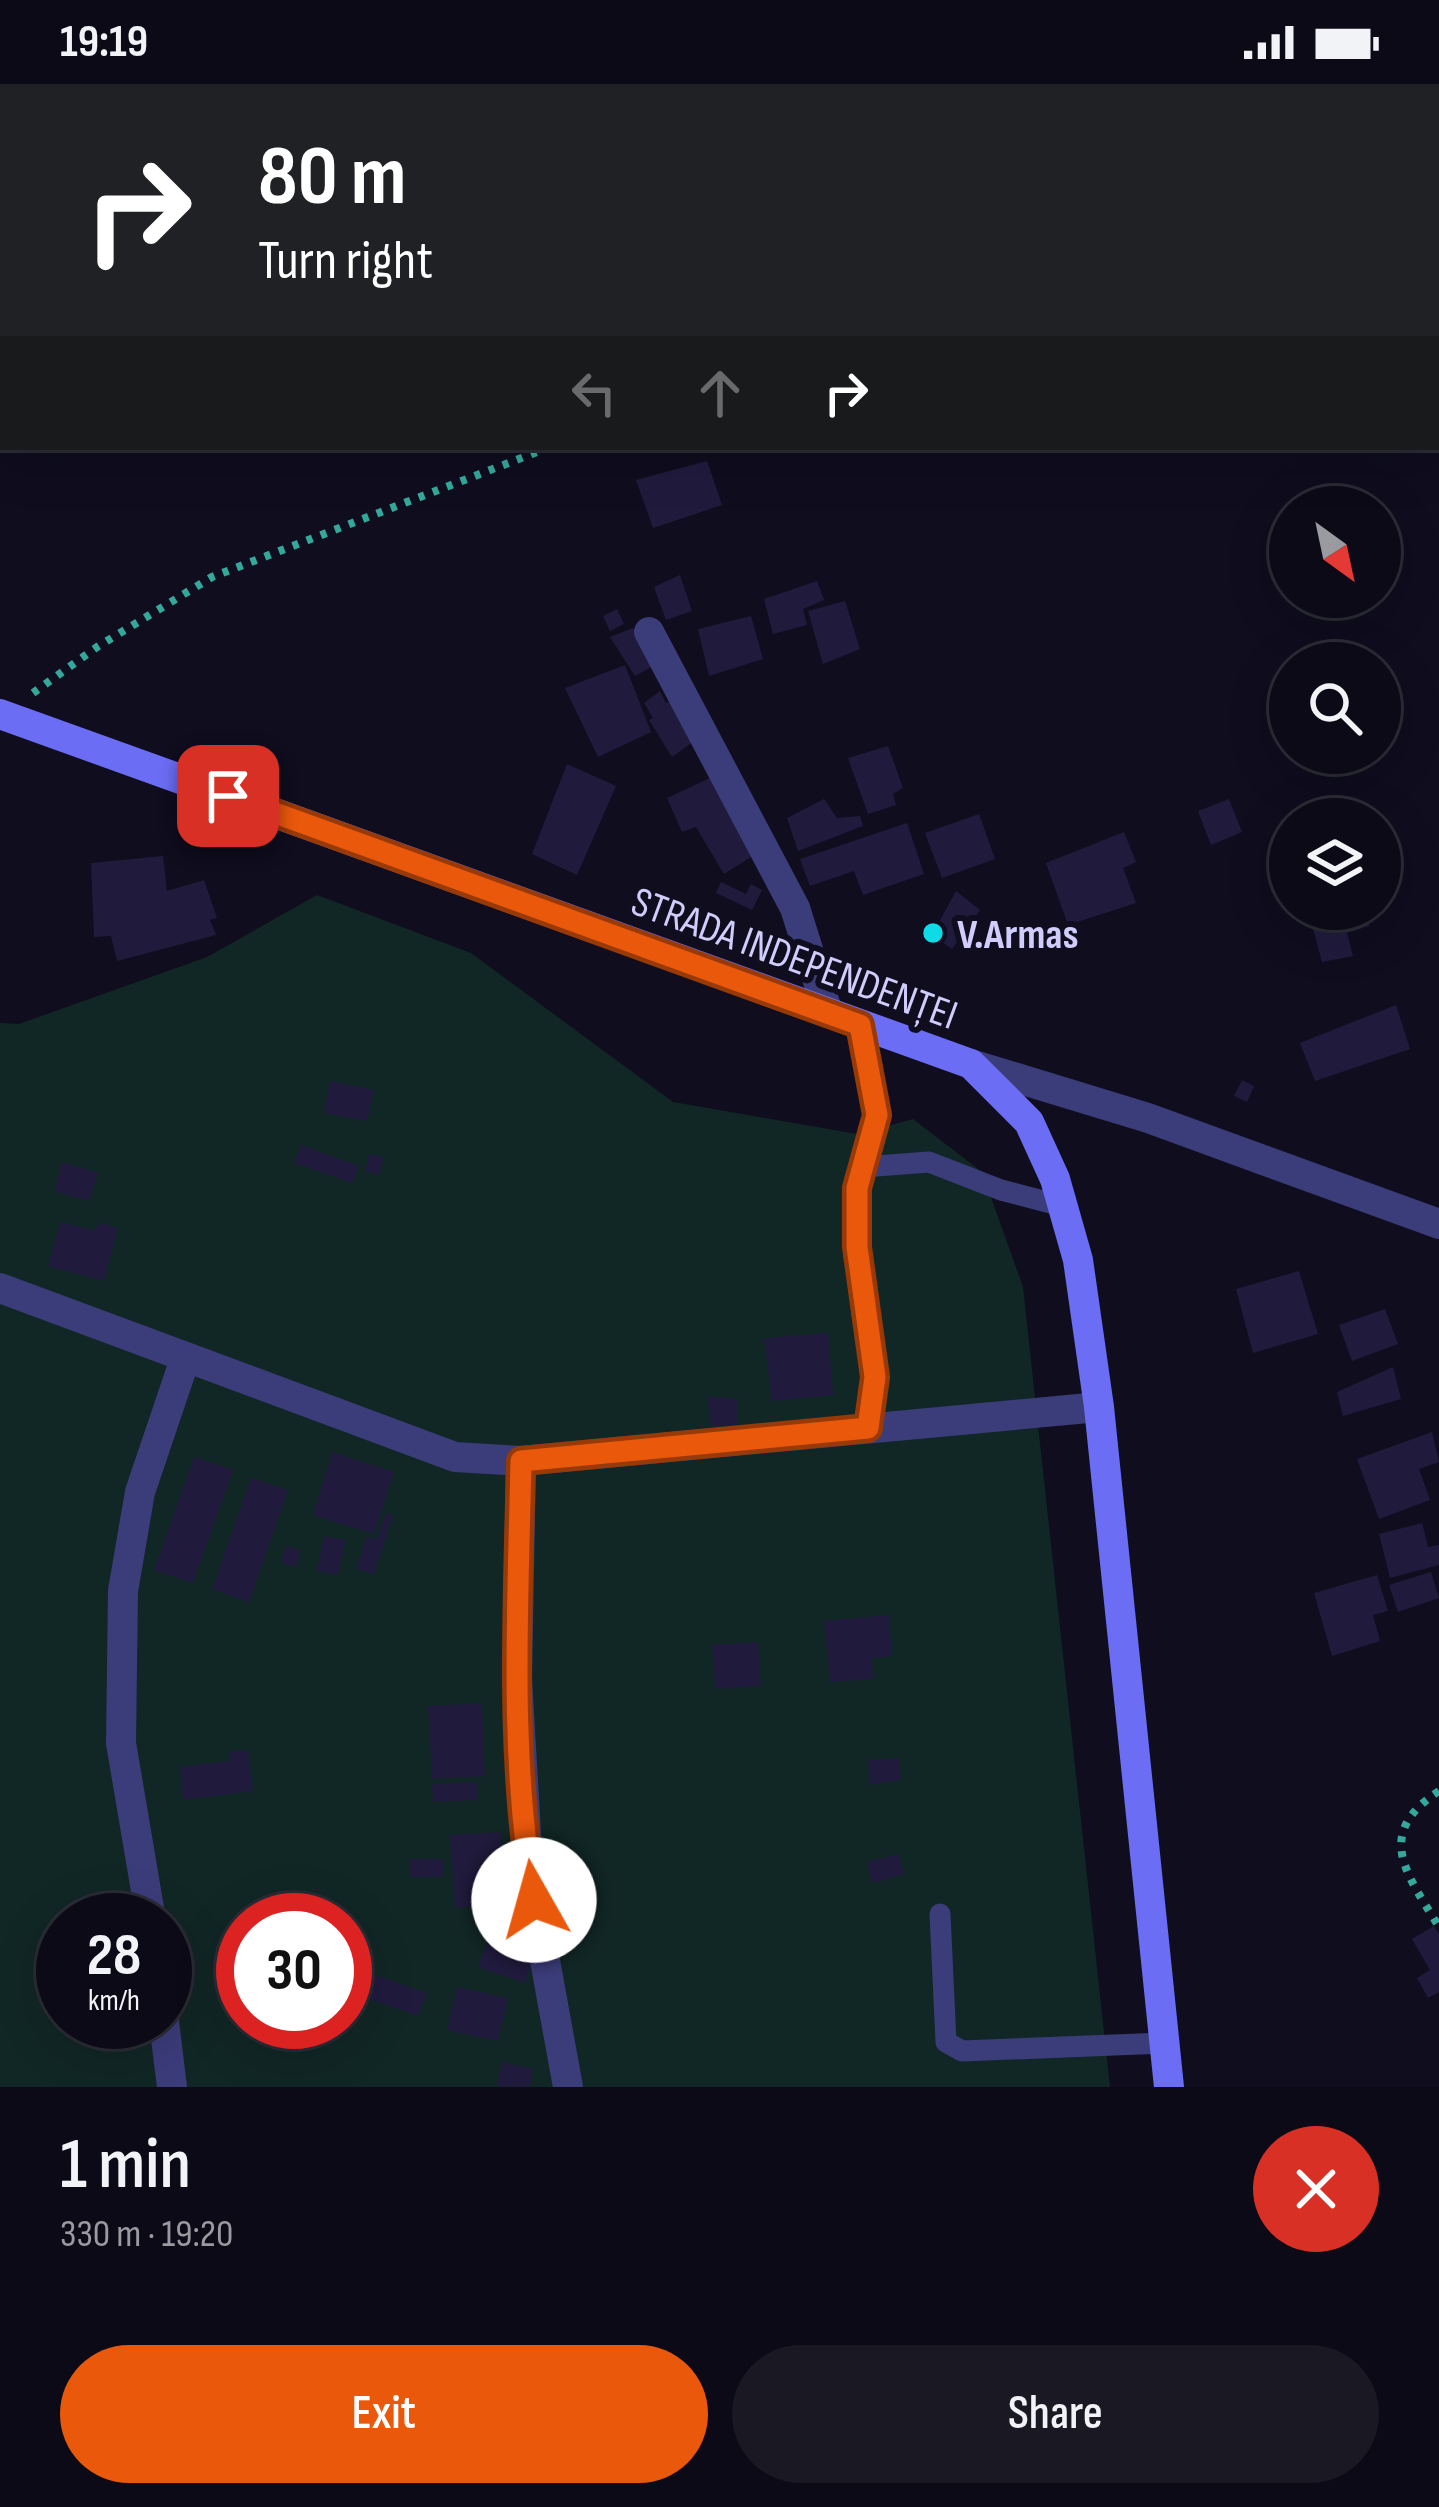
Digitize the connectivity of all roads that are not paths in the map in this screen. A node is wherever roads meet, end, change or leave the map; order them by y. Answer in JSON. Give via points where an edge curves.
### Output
{"nodes":[{"id":1,"x":649,"y":632,"type":"dead end"},
{"id":2,"x":1,"y":714,"type":"edge"},
{"id":3,"x":827,"y":1013,"type":"junction"},
{"id":4,"x":860,"y":1025,"type":"junction"},
{"id":5,"x":971,"y":1064,"type":"junction"},
{"id":6,"x":863,"y":1167,"type":"junction"},
{"id":7,"x":1062,"y":1206,"type":"junction"},
{"id":8,"x":1439,"y":1224,"type":"edge"},
{"id":9,"x":0,"y":1288,"type":"edge"},
{"id":10,"x":184,"y":1359,"type":"junction"},
{"id":11,"x":1099,"y":1407,"type":"junction"},
{"id":12,"x":868,"y":1428,"type":"junction"},
{"id":13,"x":521,"y":1461,"type":"junction"},
{"id":14,"x":146,"y":1893,"type":"edge"},
{"id":15,"x":940,"y":1914,"type":"dead end"},
{"id":16,"x":1165,"y":2043,"type":"junction"},
{"id":17,"x":167,"y":2049,"type":"edge"},
{"id":18,"x":172,"y":2087,"type":"edge"},
{"id":19,"x":568,"y":2087,"type":"edge"},
{"id":20,"x":1169,"y":2087,"type":"edge"}],
"edges":[{"from":1,"to":3,"type":"street","via":[[795,908]]},
{"from":2,"to":3,"type":"main road","name":"STRADA INDEPENDENȚEI"},
{"from":3,"to":4,"type":"main road","name":"STRADA INDEPENDENȚEI"},
{"from":4,"to":5,"type":"main road","name":"STRADA INDEPENDENȚEI"},
{"from":4,"to":6,"type":"lane","via":[[877,1115]]},
{"from":5,"to":7,"type":"main road","name":"STRADA INDEPENDENȚEI","via":[[1029,1122]]},
{"from":5,"to":8,"type":"street","via":[[1148,1118]]},
{"from":6,"to":7,"type":"lane","via":[[929,1162]]},
{"from":6,"to":12,"type":"lane","via":[[857,1247],[875,1377]]},
{"from":7,"to":11,"type":"main road","name":"STRADA INDEPENDENȚEI"},
{"from":9,"to":10,"type":"street"},
{"from":10,"to":13,"type":"street","via":[[455,1457]]},
{"from":10,"to":14,"type":"street","via":[[140,1492],[123,1591],[121,1743]]},
{"from":11,"to":12,"type":"street"},
{"from":11,"to":16,"type":"main road","name":"STRADA INDEPENDENȚEI"},
{"from":12,"to":13,"type":"street"},
{"from":13,"to":19,"type":"street","via":[[517,1679],[528,1867]]},
{"from":15,"to":16,"type":"lane","via":[[946,2042],[962,2051]]},
{"from":16,"to":20,"type":"main road","name":"STRADA INDEPENDENȚEI"},
{"from":17,"to":18,"type":"street"}]}
